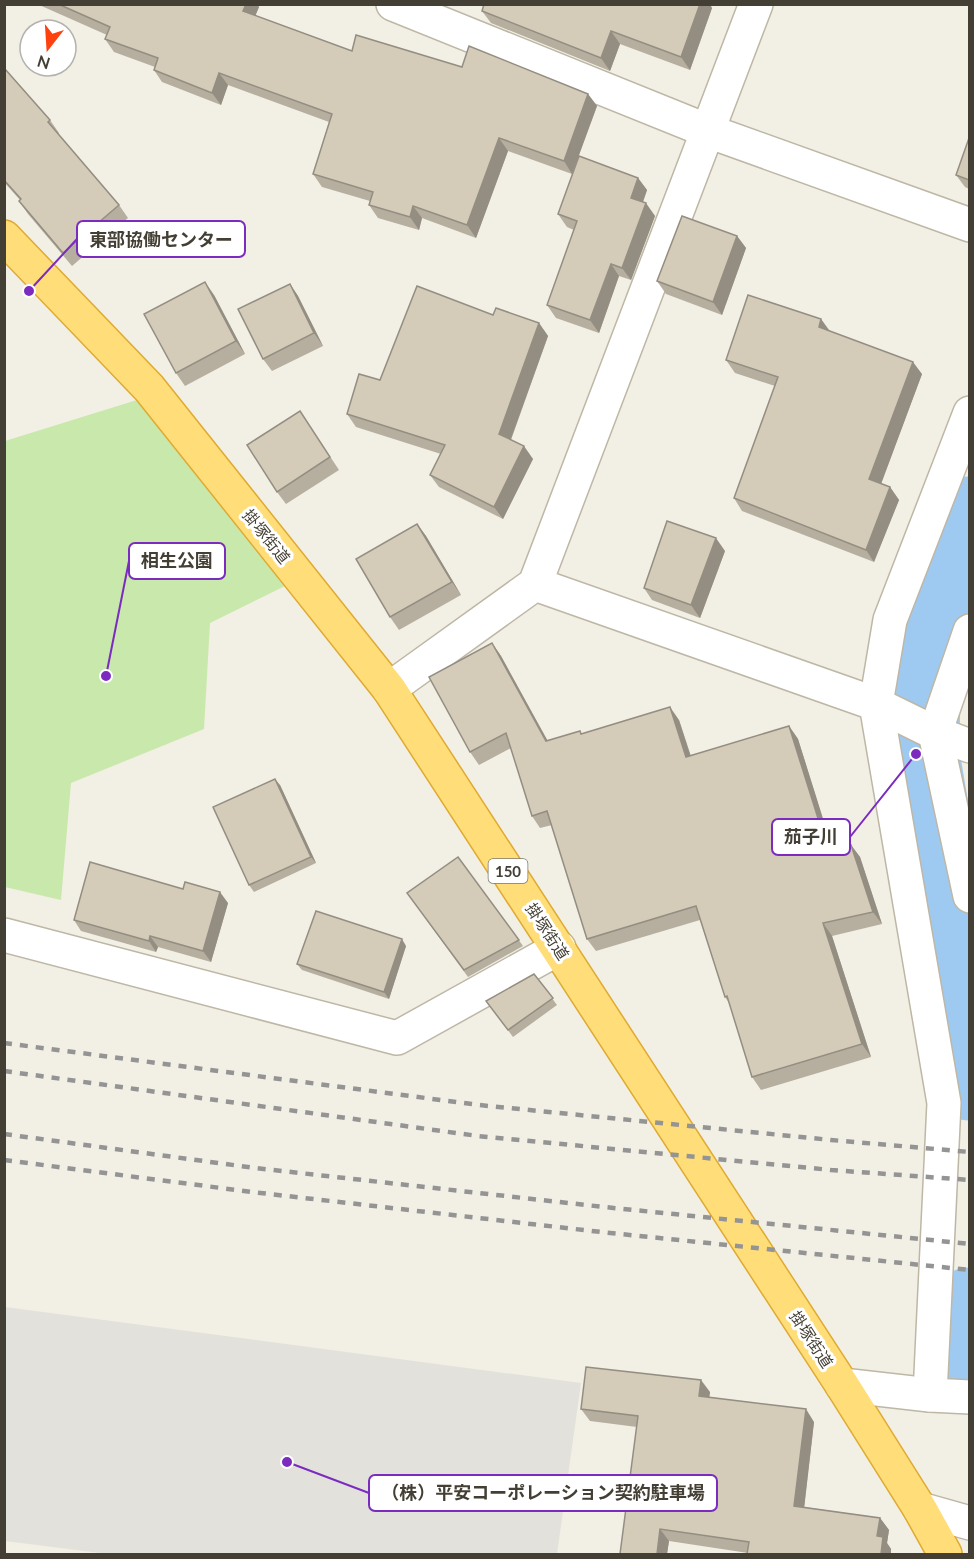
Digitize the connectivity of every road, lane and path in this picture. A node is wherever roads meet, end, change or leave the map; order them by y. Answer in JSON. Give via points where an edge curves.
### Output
{"nodes":[{"id":1,"x":393,"y":4,"type":"edge"},
{"id":2,"x":756,"y":4,"type":"edge"},
{"id":3,"x":708,"y":131,"type":"junction"},
{"id":4,"x":969,"y":225,"type":"edge"},
{"id":5,"x":4,"y":237,"type":"edge"},
{"id":6,"x":969,"y":413,"type":"edge"},
{"id":7,"x":535,"y":584,"type":"junction"},
{"id":8,"x":969,"y":631,"type":"edge"},
{"id":9,"x":389,"y":689,"type":"junction"},
{"id":10,"x":876,"y":704,"type":"junction"},
{"id":11,"x":935,"y":733,"type":"junction"},
{"id":12,"x":969,"y":746,"type":"edge"},
{"id":13,"x":969,"y":896,"type":"edge"},
{"id":14,"x":4,"y":935,"type":"edge"},
{"id":15,"x":559,"y":948,"type":"junction"},
{"id":16,"x":842,"y":1385,"type":"junction"},
{"id":17,"x":930,"y":1395,"type":"junction"},
{"id":18,"x":969,"y":1396,"type":"edge"},
{"id":19,"x":920,"y":1509,"type":"junction"},
{"id":20,"x":969,"y":1523,"type":"edge"},
{"id":21,"x":945,"y":1554,"type":"edge"}],
"edges":[{"from":1,"to":3,"type":"street"},
{"from":2,"to":3,"type":"street"},
{"from":3,"to":4,"type":"street"},
{"from":3,"to":7,"type":"street"},
{"from":5,"to":9,"type":"highway","name":"掛塚街道","number":"150","via":[[149,388]]},
{"from":6,"to":10,"type":"street","via":[[890,620]]},
{"from":7,"to":9,"type":"street"},
{"from":7,"to":10,"type":"street"},
{"from":8,"to":11,"type":"street"},
{"from":9,"to":15,"type":"highway","name":"掛塚街道","number":"150"},
{"from":10,"to":11,"type":"street"},
{"from":10,"to":17,"type":"street","via":[[944,1103]]},
{"from":11,"to":12,"type":"street"},
{"from":11,"to":13,"type":"street"},
{"from":14,"to":15,"type":"street","via":[[397,1038]]},
{"from":15,"to":16,"type":"highway","name":"掛塚街道","number":"150"},
{"from":16,"to":17,"type":"street"},
{"from":16,"to":19,"type":"highway","name":"掛塚街道","number":"150"},
{"from":17,"to":18,"type":"street"},
{"from":19,"to":20,"type":"street"},
{"from":19,"to":21,"type":"highway","name":"掛塚街道","number":"150"}]}
